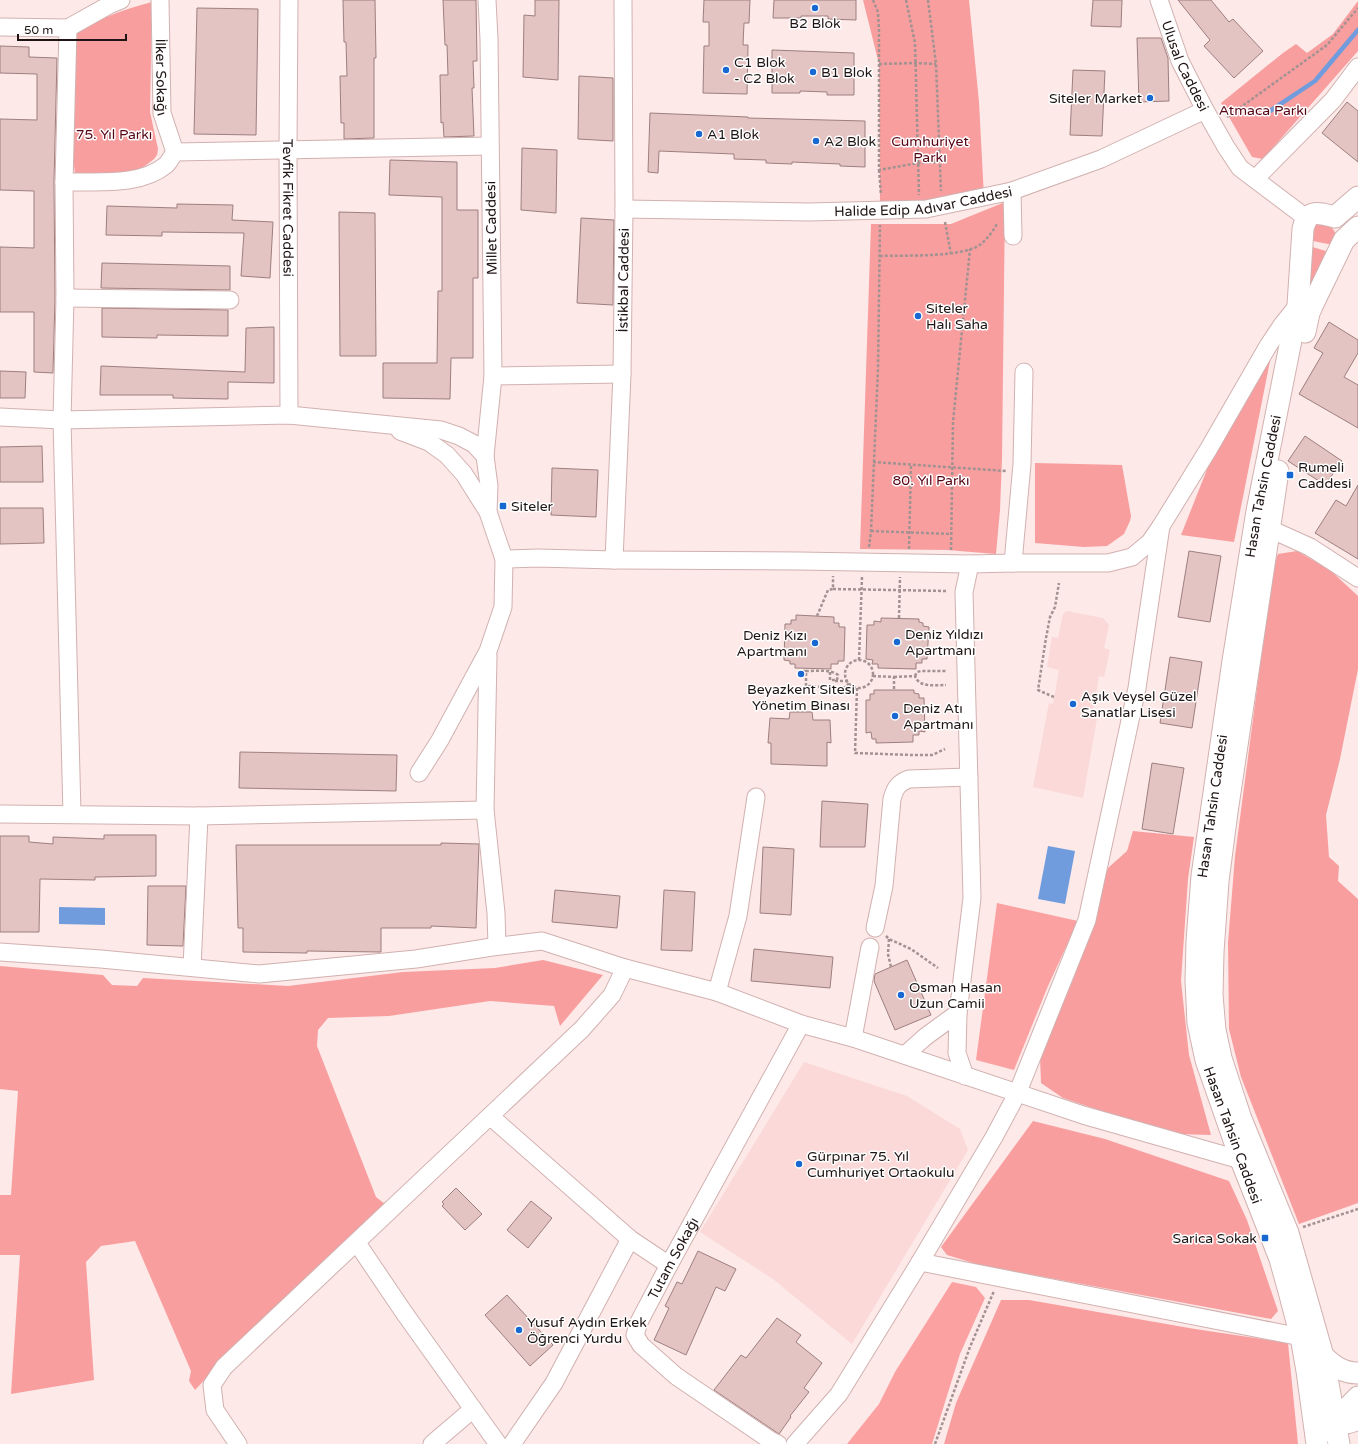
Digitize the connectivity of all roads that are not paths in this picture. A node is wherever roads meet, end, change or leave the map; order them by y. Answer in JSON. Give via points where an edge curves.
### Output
{"nodes":[{"id":1,"x":122,"y":0,"type":"edge"},
{"id":2,"x":160,"y":0,"type":"edge"},
{"id":3,"x":289,"y":0,"type":"edge"},
{"id":4,"x":487,"y":0,"type":"edge"},
{"id":5,"x":624,"y":0,"type":"edge"},
{"id":6,"x":1159,"y":0,"type":"edge"},
{"id":7,"x":0,"y":27,"type":"edge"},
{"id":8,"x":68,"y":28,"type":"junction"},
{"id":9,"x":1358,"y":67,"type":"edge"},
{"id":10,"x":1204,"y":110,"type":"junction"},
{"id":11,"x":490,"y":146,"type":"junction"},
{"id":12,"x":288,"y":150,"type":"junction"},
{"id":13,"x":175,"y":152,"type":"junction"},
{"id":14,"x":1255,"y":179,"type":"junction"},
{"id":15,"x":64,"y":182,"type":"junction"},
{"id":16,"x":1012,"y":191,"type":"junction"},
{"id":17,"x":1358,"y":197,"type":"edge"},
{"id":18,"x":624,"y":209,"type":"junction"},
{"id":19,"x":1319,"y":217,"type":"junction"},
{"id":20,"x":1351,"y":234,"type":"edge"},
{"id":21,"x":1013,"y":236,"type":"dead end"},
{"id":22,"x":65,"y":298,"type":"junction"},
{"id":23,"x":230,"y":300,"type":"dead end"},
{"id":24,"x":1306,"y":304,"type":"junction"},
{"id":25,"x":1024,"y":372,"type":"dead end"},
{"id":26,"x":622,"y":374,"type":"junction"},
{"id":27,"x":493,"y":376,"type":"junction"},
{"id":28,"x":289,"y":415,"type":"junction"},
{"id":29,"x":0,"y":418,"type":"edge"},
{"id":30,"x":62,"y":420,"type":"junction"},
{"id":31,"x":373,"y":423,"type":"junction"},
{"id":32,"x":485,"y":456,"type":"junction"},
{"id":33,"x":488,"y":512,"type":"junction"},
{"id":34,"x":1161,"y":526,"type":"junction"},
{"id":35,"x":1270,"y":528,"type":"junction"},
{"id":36,"x":504,"y":559,"type":"junction"},
{"id":37,"x":614,"y":560,"type":"junction"},
{"id":38,"x":1013,"y":563,"type":"junction"},
{"id":39,"x":970,"y":564,"type":"junction"},
{"id":40,"x":1358,"y":578,"type":"edge"},
{"id":41,"x":488,"y":652,"type":"junction"},
{"id":42,"x":419,"y":773,"type":"dead end"},
{"id":43,"x":969,"y":777,"type":"junction"},
{"id":44,"x":756,"y":797,"type":"dead end"},
{"id":45,"x":484,"y":810,"type":"junction"},
{"id":46,"x":0,"y":814,"type":"edge"},
{"id":47,"x":72,"y":814,"type":"junction"},
{"id":48,"x":199,"y":816,"type":"junction"},
{"id":49,"x":875,"y":928,"type":"road end"},
{"id":50,"x":497,"y":946,"type":"junction"},
{"id":51,"x":870,"y":947,"type":"dead end"},
{"id":52,"x":0,"y":952,"type":"edge"},
{"id":53,"x":192,"y":967,"type":"junction"},
{"id":54,"x":625,"y":968,"type":"junction"},
{"id":55,"x":717,"y":992,"type":"junction"},
{"id":56,"x":958,"y":1013,"type":"junction"},
{"id":57,"x":801,"y":1024,"type":"junction"},
{"id":58,"x":853,"y":1038,"type":"junction"},
{"id":59,"x":905,"y":1055,"type":"junction"},
{"id":60,"x":965,"y":1076,"type":"junction"},
{"id":61,"x":1018,"y":1094,"type":"junction"},
{"id":62,"x":490,"y":1116,"type":"junction"},
{"id":63,"x":1240,"y":1160,"type":"junction"},
{"id":64,"x":1262,"y":1170,"type":"junction"},
{"id":65,"x":630,"y":1239,"type":"junction"},
{"id":66,"x":357,"y":1243,"type":"junction"},
{"id":67,"x":920,"y":1262,"type":"junction"},
{"id":68,"x":669,"y":1265,"type":"junction"},
{"id":69,"x":1301,"y":1337,"type":"junction"},
{"id":70,"x":1323,"y":1356,"type":"junction"},
{"id":71,"x":1358,"y":1373,"type":"edge"},
{"id":72,"x":1358,"y":1397,"type":"edge"},
{"id":73,"x":1311,"y":1400,"type":"junction"},
{"id":74,"x":473,"y":1409,"type":"junction"},
{"id":75,"x":1358,"y":1420,"type":"edge"},
{"id":76,"x":1334,"y":1422,"type":"junction"},
{"id":77,"x":238,"y":1444,"type":"edge"},
{"id":78,"x":432,"y":1444,"type":"edge"},
{"id":79,"x":498,"y":1444,"type":"edge"},
{"id":80,"x":512,"y":1444,"type":"edge"},
{"id":81,"x":778,"y":1444,"type":"edge"},
{"id":82,"x":796,"y":1444,"type":"edge"},
{"id":83,"x":1317,"y":1444,"type":"edge"},
{"id":84,"x":1323,"y":1444,"type":"edge"},
{"id":85,"x":1339,"y":1444,"type":"edge"},
{"id":86,"x":1344,"y":1444,"type":"edge"}],
"edges":[{"from":1,"to":8,"type":"street"},
{"from":2,"to":13,"type":"street","name":"İlker Sokağı","via":[[162,113]]},
{"from":3,"to":12,"type":"street","name":"Tevfik Fikret Caddesi"},
{"from":4,"to":11,"type":"street","name":"Millet Caddesi"},
{"from":5,"to":18,"type":"street","name":"İstikbal Caddesi"},
{"from":6,"to":10,"type":"street","name":"Ulusal Caddesi","via":[[1180,61]]},
{"from":7,"to":8,"type":"street"},
{"from":8,"to":15,"type":"street"},
{"from":9,"to":14,"type":"street","via":[[1333,100]]},
{"from":10,"to":14,"type":"street","name":"Ulusal Caddesi","via":[[1240,168]]},
{"from":10,"to":16,"type":"street","name":"Halide Edip Adıvar Caddesi","via":[[1101,160]]},
{"from":11,"to":12,"type":"street"},
{"from":11,"to":27,"type":"street","name":"Millet Caddesi"},
{"from":12,"to":13,"type":"street"},
{"from":12,"to":28,"type":"street","name":"Tevfik Fikret Caddesi"},
{"from":13,"to":15,"type":"street","via":[[167,164],[139,178],[126,181]]},
{"from":14,"to":19,"type":"street","name":"Ulusal Caddesi","via":[[1280,197]]},
{"from":15,"to":22,"type":"street"},
{"from":16,"to":18,"type":"street","name":"Halide Edip Adıvar Caddesi","via":[[943,214],[926,210],[810,212]]},
{"from":16,"to":21,"type":"street"},
{"from":17,"to":19,"type":"main road"},
{"from":18,"to":26,"type":"street","name":"İstikbal Caddesi"},
{"from":19,"to":20,"type":"main road","via":[[1340,224],[1343,232]]},
{"from":19,"to":24,"type":"main road","name":"Hasan Tahsin Caddesi","via":[[1303,229]]},
{"from":20,"to":24,"type":"main road","name":"Hasan Tahsin Caddesi"},
{"from":22,"to":23,"type":"street"},
{"from":22,"to":30,"type":"street"},
{"from":24,"to":34,"type":"street","via":[[1282,325],[1268,346]]},
{"from":24,"to":35,"type":"main road","name":"Hasan Tahsin Caddesi","via":[[1307,322],[1278,470]]},
{"from":24,"to":63,"type":"main road","name":"Hasan Tahsin Caddesi","via":[[1256,519],[1202,876],[1196,941],[1198,1023],[1206,1060]]},
{"from":25,"to":38,"type":"street","via":[[1022,464]]},
{"from":26,"to":27,"type":"street"},
{"from":26,"to":37,"type":"street","name":"İstikbal Caddesi"},
{"from":27,"to":32,"type":"street","name":"Millet Caddesi"},
{"from":28,"to":30,"type":"street"},
{"from":28,"to":31,"type":"street"},
{"from":29,"to":30,"type":"street"},
{"from":30,"to":47,"type":"street"},
{"from":31,"to":32,"type":"street","via":[[441,430],[474,444]]},
{"from":31,"to":33,"type":"street","via":[[429,442],[464,474]]},
{"from":32,"to":33,"type":"street","name":"Millet Caddesi","via":[[489,486]]},
{"from":33,"to":36,"type":"street"},
{"from":34,"to":38,"type":"street","via":[[1150,542],[1132,557],[1108,563]]},
{"from":34,"to":61,"type":"street","via":[[1137,688],[1087,920]]},
{"from":35,"to":40,"type":"street","via":[[1310,547]]},
{"from":35,"to":64,"type":"main road","name":"Hasan Tahsin Caddesi","via":[[1218,881],[1212,995],[1221,1058],[1241,1119]]},
{"from":36,"to":37,"type":"street"},
{"from":36,"to":41,"type":"street","via":[[503,607]]},
{"from":37,"to":39,"type":"street"},
{"from":38,"to":39,"type":"street"},
{"from":39,"to":43,"type":"street","via":[[964,592]]},
{"from":41,"to":42,"type":"street"},
{"from":41,"to":45,"type":"street"},
{"from":43,"to":49,"type":"street","via":[[909,779],[900,782],[894,791],[884,886]]},
{"from":43,"to":56,"type":"street","via":[[972,898]]},
{"from":44,"to":55,"type":"street","via":[[738,916]]},
{"from":45,"to":48,"type":"street"},
{"from":45,"to":50,"type":"street","via":[[496,913]]},
{"from":46,"to":47,"type":"street"},
{"from":47,"to":48,"type":"street"},
{"from":48,"to":53,"type":"street"},
{"from":50,"to":53,"type":"street","via":[[416,959],[259,974]]},
{"from":50,"to":54,"type":"street","via":[[542,941]]},
{"from":51,"to":58,"type":"street"},
{"from":52,"to":53,"type":"street"},
{"from":54,"to":55,"type":"street"},
{"from":54,"to":62,"type":"street","via":[[612,995],[582,1029]]},
{"from":55,"to":57,"type":"street"},
{"from":56,"to":59,"type":"street"},
{"from":56,"to":60,"type":"street","via":[[957,1053]]},
{"from":57,"to":58,"type":"street"},
{"from":57,"to":68,"type":"street","name":"Tutam Sokağı"},
{"from":58,"to":59,"type":"street"},
{"from":59,"to":60,"type":"street"},
{"from":60,"to":61,"type":"street"},
{"from":61,"to":63,"type":"street"},
{"from":61,"to":67,"type":"street"},
{"from":62,"to":65,"type":"street"},
{"from":62,"to":66,"type":"street"},
{"from":63,"to":64,"type":"main road"},
{"from":63,"to":69,"type":"main road","name":"Hasan Tahsin Caddesi","via":[[1280,1259]]},
{"from":64,"to":70,"type":"main road","name":"Hasan Tahsin Caddesi","via":[[1288,1233]]},
{"from":65,"to":68,"type":"street"},
{"from":65,"to":80,"type":"street","via":[[554,1383]]},
{"from":66,"to":74,"type":"street"},
{"from":66,"to":77,"type":"street","via":[[224,1367],[212,1385],[216,1410]]},
{"from":67,"to":69,"type":"street"},
{"from":67,"to":82,"type":"street","via":[[840,1394]]},
{"from":68,"to":81,"type":"street","name":"Tutam Sokağı","via":[[639,1322],[635,1334],[641,1345],[676,1376]]},
{"from":69,"to":73,"type":"main road","name":"Hasan Tahsin Caddesi"},
{"from":70,"to":71,"type":"main road","via":[[1333,1366]]},
{"from":70,"to":76,"type":"main road","name":"Hasan Tahsin Caddesi"},
{"from":72,"to":76,"type":"main road"},
{"from":73,"to":76,"type":"main road","via":[[1320,1414]]},
{"from":73,"to":83,"type":"main road","name":"Hasan Tahsin Caddesi"},
{"from":74,"to":78,"type":"street"},
{"from":74,"to":79,"type":"street"},
{"from":75,"to":76,"type":"main road","via":[[1349,1424]]},
{"from":75,"to":86,"type":"main road"},
{"from":76,"to":84,"type":"main road"},
{"from":76,"to":85,"type":"main road","name":"Hasan Tahsin Caddesi"}]}
